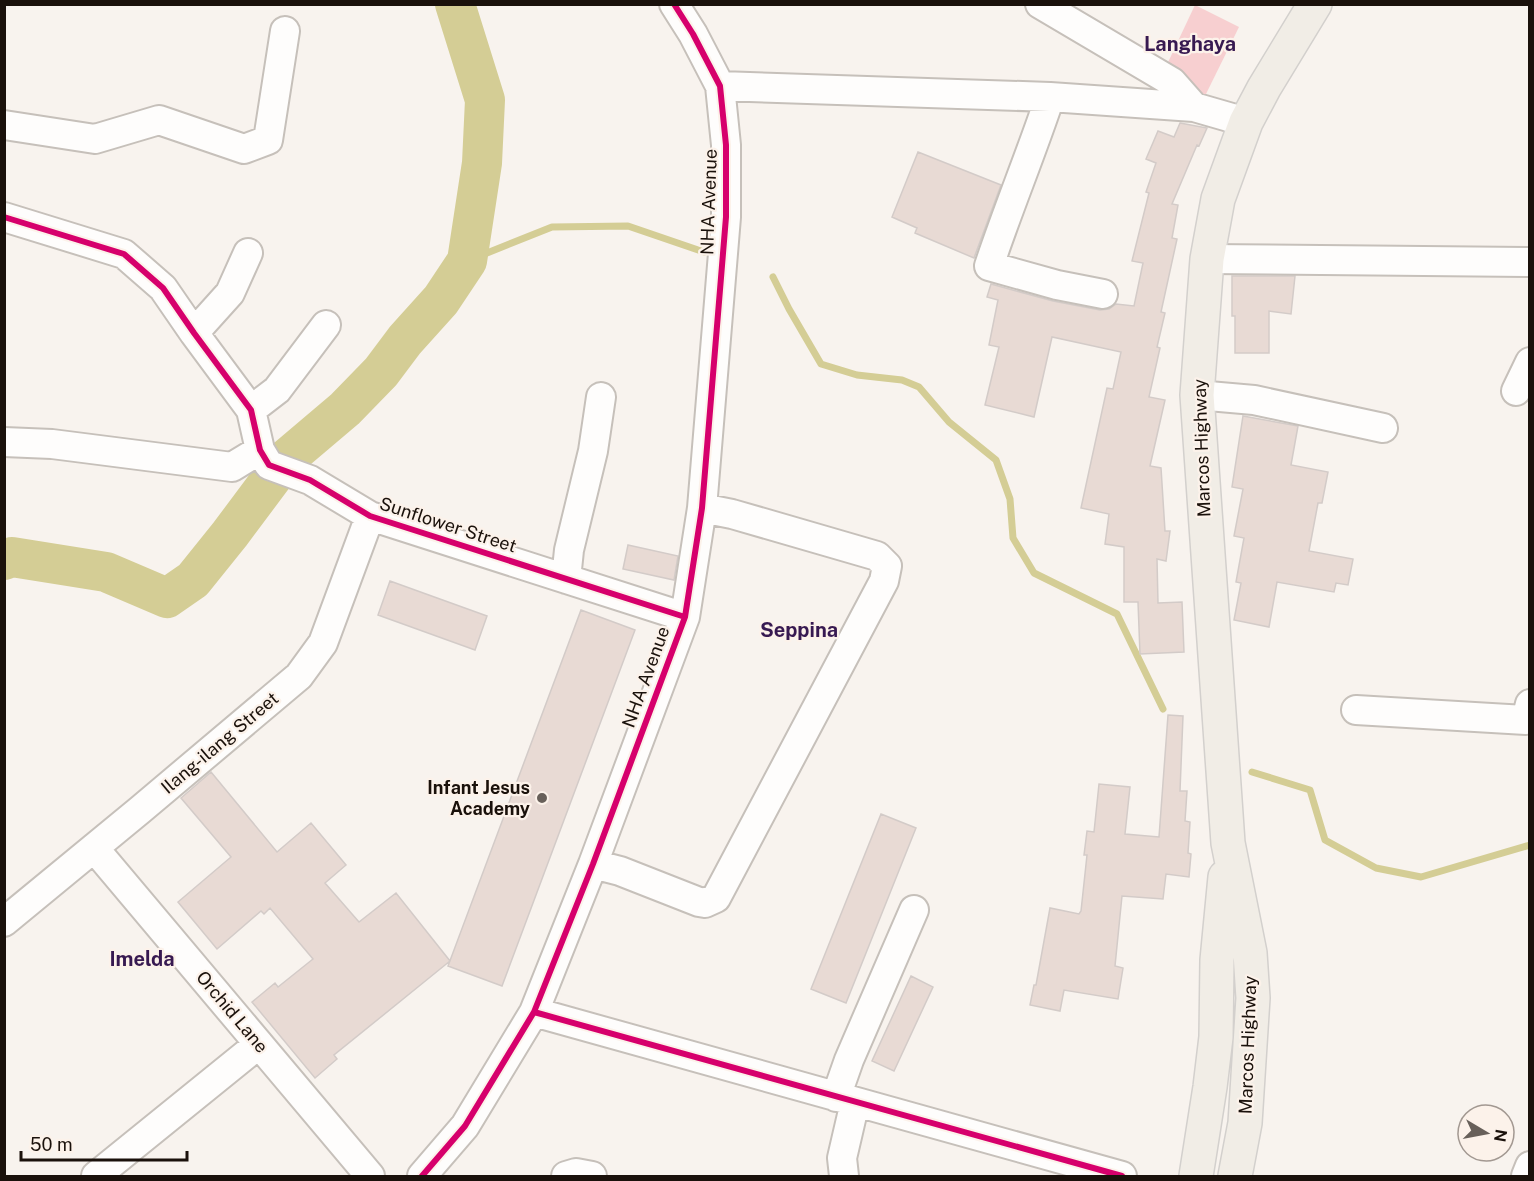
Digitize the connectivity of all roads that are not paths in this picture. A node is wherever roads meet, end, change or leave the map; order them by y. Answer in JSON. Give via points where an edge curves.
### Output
{"nodes":[{"id":1,"x":674,"y":4,"type":"edge"},
{"id":2,"x":1040,"y":4,"type":"edge"},
{"id":3,"x":1315,"y":4,"type":"edge"},
{"id":4,"x":285,"y":31,"type":"dead end"},
{"id":5,"x":720,"y":86,"type":"junction"},
{"id":6,"x":1050,"y":97,"type":"junction"},
{"id":7,"x":1194,"y":107,"type":"junction"},
{"id":8,"x":1246,"y":122,"type":"junction"},
{"id":9,"x":4,"y":126,"type":"edge"},
{"id":10,"x":4,"y":217,"type":"edge"},
{"id":11,"x":248,"y":253,"type":"dead end"},
{"id":12,"x":1207,"y":259,"type":"junction"},
{"id":13,"x":1530,"y":262,"type":"edge"},
{"id":14,"x":1103,"y":294,"type":"dead end"},
{"id":15,"x":326,"y":326,"type":"dead end"},
{"id":16,"x":194,"y":333,"type":"junction"},
{"id":17,"x":1530,"y":362,"type":"edge"},
{"id":18,"x":1516,"y":391,"type":"dead end"},
{"id":19,"x":1197,"y":395,"type":"junction"},
{"id":20,"x":601,"y":397,"type":"dead end"},
{"id":21,"x":252,"y":410,"type":"junction"},
{"id":22,"x":1383,"y":428,"type":"dead end"},
{"id":23,"x":4,"y":442,"type":"edge"},
{"id":24,"x":264,"y":458,"type":"junction"},
{"id":25,"x":702,"y":508,"type":"junction"},
{"id":26,"x":369,"y":516,"type":"junction"},
{"id":27,"x":566,"y":579,"type":"junction"},
{"id":28,"x":685,"y":617,"type":"junction"},
{"id":29,"x":1356,"y":710,"type":"dead end"},
{"id":30,"x":1528,"y":715,"type":"edge"},
{"id":31,"x":1228,"y":843,"type":"junction"},
{"id":32,"x":94,"y":848,"type":"junction"},
{"id":33,"x":593,"y":864,"type":"junction"},
{"id":34,"x":914,"y":910,"type":"dead end"},
{"id":35,"x":4,"y":921,"type":"edge"},
{"id":36,"x":534,"y":1012,"type":"junction"},
{"id":37,"x":259,"y":1044,"type":"junction"},
{"id":38,"x":846,"y":1099,"type":"junction"},
{"id":39,"x":1530,"y":1166,"type":"edge"},
{"id":40,"x":96,"y":1176,"type":"edge"},
{"id":41,"x":370,"y":1176,"type":"edge"},
{"id":42,"x":422,"y":1176,"type":"edge"},
{"id":43,"x":566,"y":1176,"type":"edge"},
{"id":44,"x":592,"y":1176,"type":"edge"},
{"id":45,"x":844,"y":1176,"type":"edge"},
{"id":46,"x":1122,"y":1176,"type":"edge"},
{"id":47,"x":1196,"y":1176,"type":"edge"},
{"id":48,"x":1235,"y":1176,"type":"edge"},
{"id":49,"x":1526,"y":1176,"type":"edge"}],
"edges":[{"from":1,"to":5,"type":"street","name":"NHA Avenue"},
{"from":2,"to":7,"type":"street","via":[[1173,82]]},
{"from":3,"to":8,"type":"main road","name":"Marcos Highway"},
{"from":4,"to":9,"type":"street","via":[[268,140],[244,149],[159,120],[95,139]]},
{"from":5,"to":6,"type":"street"},
{"from":5,"to":25,"type":"street","name":"NHA Avenue","via":[[726,145],[726,217]]},
{"from":6,"to":7,"type":"street"},
{"from":6,"to":14,"type":"street","via":[[989,266]]},
{"from":7,"to":8,"type":"street"},
{"from":8,"to":12,"type":"main road","name":"Marcos Highway","via":[[1218,199]]},
{"from":10,"to":16,"type":"street","via":[[124,254],[163,288]]},
{"from":11,"to":16,"type":"street","via":[[230,293]]},
{"from":12,"to":13,"type":"street"},
{"from":12,"to":19,"type":"main road","name":"Marcos Highway"},
{"from":15,"to":21,"type":"street","via":[[277,390]]},
{"from":16,"to":21,"type":"street"},
{"from":17,"to":18,"type":"street"},
{"from":19,"to":22,"type":"street","via":[[1254,400]]},
{"from":19,"to":31,"type":"main road","name":"Marcos Highway"},
{"from":20,"to":27,"type":"street"},
{"from":21,"to":24,"type":"street"},
{"from":23,"to":24,"type":"street","via":[[52,444],[232,467]]},
{"from":24,"to":26,"type":"street","name":"Sunflower Street"},
{"from":25,"to":28,"type":"street","name":"NHA Avenue"},
{"from":25,"to":33,"type":"street","via":[[877,556],[887,566],[884,581],[716,898],[699,902]]},
{"from":26,"to":27,"type":"street","name":"Sunflower Street"},
{"from":26,"to":32,"type":"street","name":"Ilang-ilang Street","via":[[323,643],[299,676]]},
{"from":27,"to":28,"type":"street","name":"Sunflower Street"},
{"from":28,"to":33,"type":"street","name":"NHA Avenue"},
{"from":29,"to":30,"type":"street"},
{"from":31,"to":47,"type":"main road","name":"Marcos Highway","via":[[1217,960],[1216,1037]]},
{"from":31,"to":48,"type":"main road","name":"Marcos Highway","via":[[1250,953],[1253,998],[1245,1123]]},
{"from":32,"to":35,"type":"street","name":"Ilang-ilang Street"},
{"from":32,"to":37,"type":"street","name":"Orchid Lane"},
{"from":33,"to":36,"type":"street","name":"NHA Avenue"},
{"from":34,"to":38,"type":"street","via":[[849,1059]]},
{"from":36,"to":38,"type":"street"},
{"from":36,"to":42,"type":"street","name":"NHA Avenue","via":[[465,1126]]},
{"from":37,"to":40,"type":"street"},
{"from":37,"to":41,"type":"street","name":"Orchid Lane"},
{"from":38,"to":45,"type":"street"},
{"from":38,"to":46,"type":"street"},
{"from":39,"to":49,"type":"street"},
{"from":43,"to":44,"type":"street"}]}
